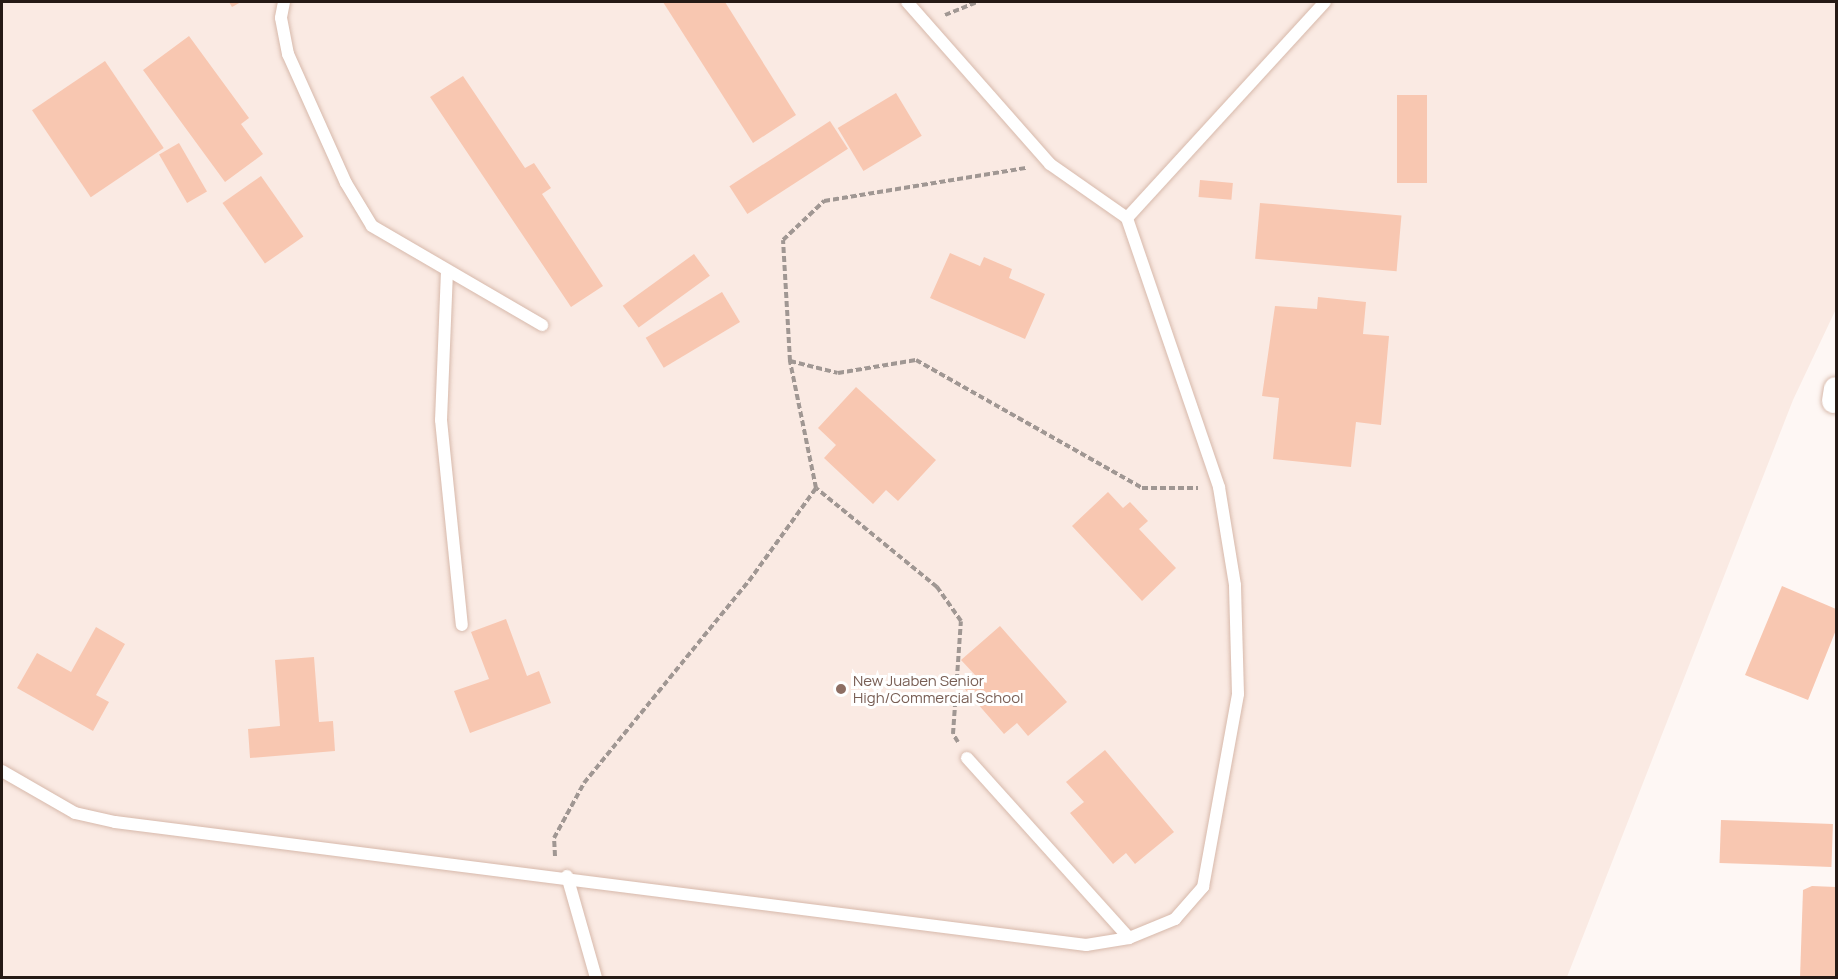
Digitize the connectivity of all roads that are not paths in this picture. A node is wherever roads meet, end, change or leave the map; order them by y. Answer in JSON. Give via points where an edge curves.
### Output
{"nodes":[{"id":1,"x":284,"y":2,"type":"edge"},
{"id":2,"x":907,"y":2,"type":"edge"},
{"id":3,"x":1325,"y":2,"type":"edge"},
{"id":4,"x":1127,"y":218,"type":"junction"},
{"id":5,"x":447,"y":271,"type":"junction"},
{"id":6,"x":542,"y":325,"type":"dead end"},
{"id":7,"x":462,"y":625,"type":"dead end"},
{"id":8,"x":967,"y":758,"type":"road end"},
{"id":9,"x":2,"y":771,"type":"edge"},
{"id":10,"x":562,"y":875,"type":"junction"},
{"id":11,"x":1130,"y":938,"type":"junction"},
{"id":12,"x":596,"y":978,"type":"edge"}],
"edges":[{"from":1,"to":5,"type":"lane","via":[[281,18],[288,54],[346,183],[372,226]]},
{"from":2,"to":4,"type":"lane","via":[[1050,164]]},
{"from":3,"to":4,"type":"lane"},
{"from":4,"to":11,"type":"lane","via":[[1219,487],[1235,585],[1238,694],[1203,887],[1174,919]]},
{"from":5,"to":6,"type":"lane"},
{"from":5,"to":7,"type":"lane","via":[[441,420]]},
{"from":8,"to":11,"type":"lane"},
{"from":9,"to":10,"type":"lane","via":[[75,813],[115,822]]},
{"from":10,"to":11,"type":"lane","via":[[1086,945]]},
{"from":10,"to":12,"type":"lane"}]}
